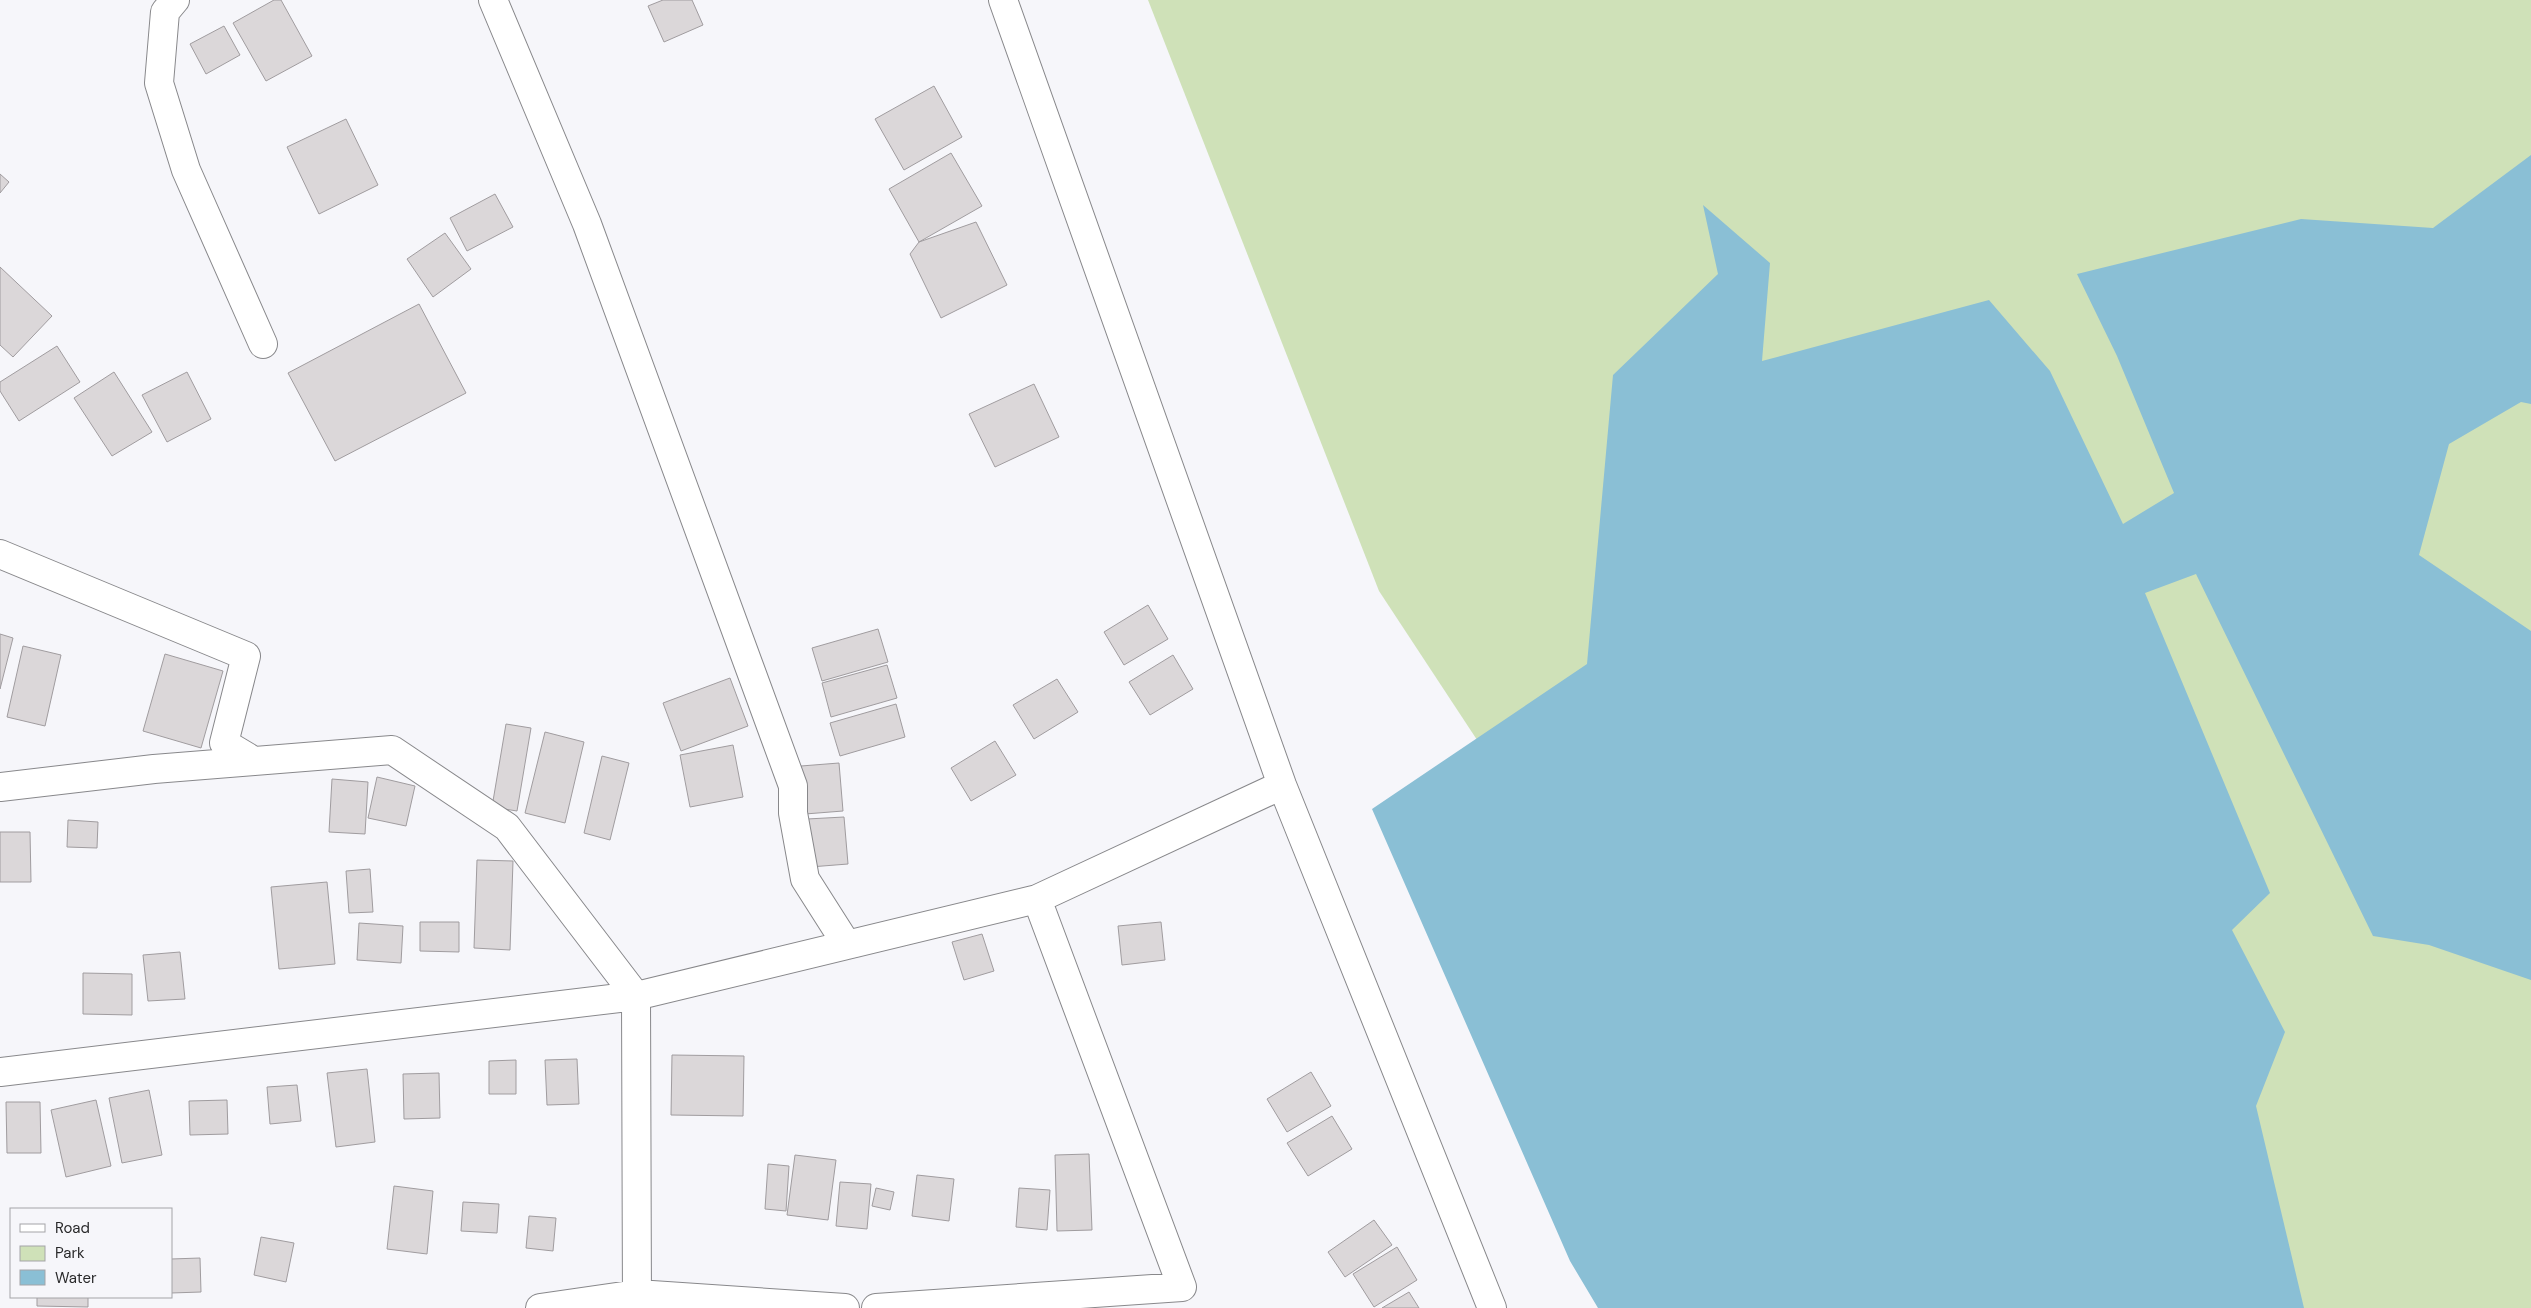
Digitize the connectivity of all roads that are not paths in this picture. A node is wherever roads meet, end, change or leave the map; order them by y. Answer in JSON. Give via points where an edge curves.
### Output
{"nodes":[{"id":1,"x":175,"y":0,"type":"edge"},
{"id":2,"x":492,"y":0,"type":"edge"},
{"id":3,"x":1003,"y":0,"type":"edge"},
{"id":4,"x":263,"y":344,"type":"dead end"},
{"id":5,"x":0,"y":554,"type":"edge"},
{"id":6,"x":254,"y":761,"type":"junction"},
{"id":7,"x":1282,"y":784,"type":"junction"},
{"id":8,"x":0,"y":787,"type":"edge"},
{"id":9,"x":1037,"y":899,"type":"junction"},
{"id":10,"x":847,"y":945,"type":"junction"},
{"id":11,"x":636,"y":996,"type":"junction"},
{"id":12,"x":0,"y":1072,"type":"edge"},
{"id":13,"x":1185,"y":1297,"type":"edge"},
{"id":14,"x":637,"y":1301,"type":"edge"},
{"id":15,"x":540,"y":1308,"type":"edge"},
{"id":16,"x":845,"y":1308,"type":"edge"},
{"id":17,"x":876,"y":1308,"type":"edge"},
{"id":18,"x":1492,"y":1308,"type":"edge"}],
"edges":[{"from":1,"to":4,"type":"street","via":[[165,12],[159,83],[186,170]]},
{"from":2,"to":10,"type":"street","via":[[587,224],[793,786],[793,814],[805,879]]},
{"from":3,"to":7,"type":"street"},
{"from":5,"to":6,"type":"street","via":[[246,656],[224,743]]},
{"from":6,"to":8,"type":"street"},
{"from":6,"to":11,"type":"street","via":[[392,750],[507,827]]},
{"from":7,"to":9,"type":"street"},
{"from":7,"to":18,"type":"street"},
{"from":9,"to":10,"type":"street"},
{"from":9,"to":13,"type":"street"},
{"from":10,"to":11,"type":"street"},
{"from":11,"to":12,"type":"street"},
{"from":11,"to":14,"type":"street"},
{"from":13,"to":17,"type":"street"},
{"from":14,"to":15,"type":"street"},
{"from":14,"to":16,"type":"street"}]}
